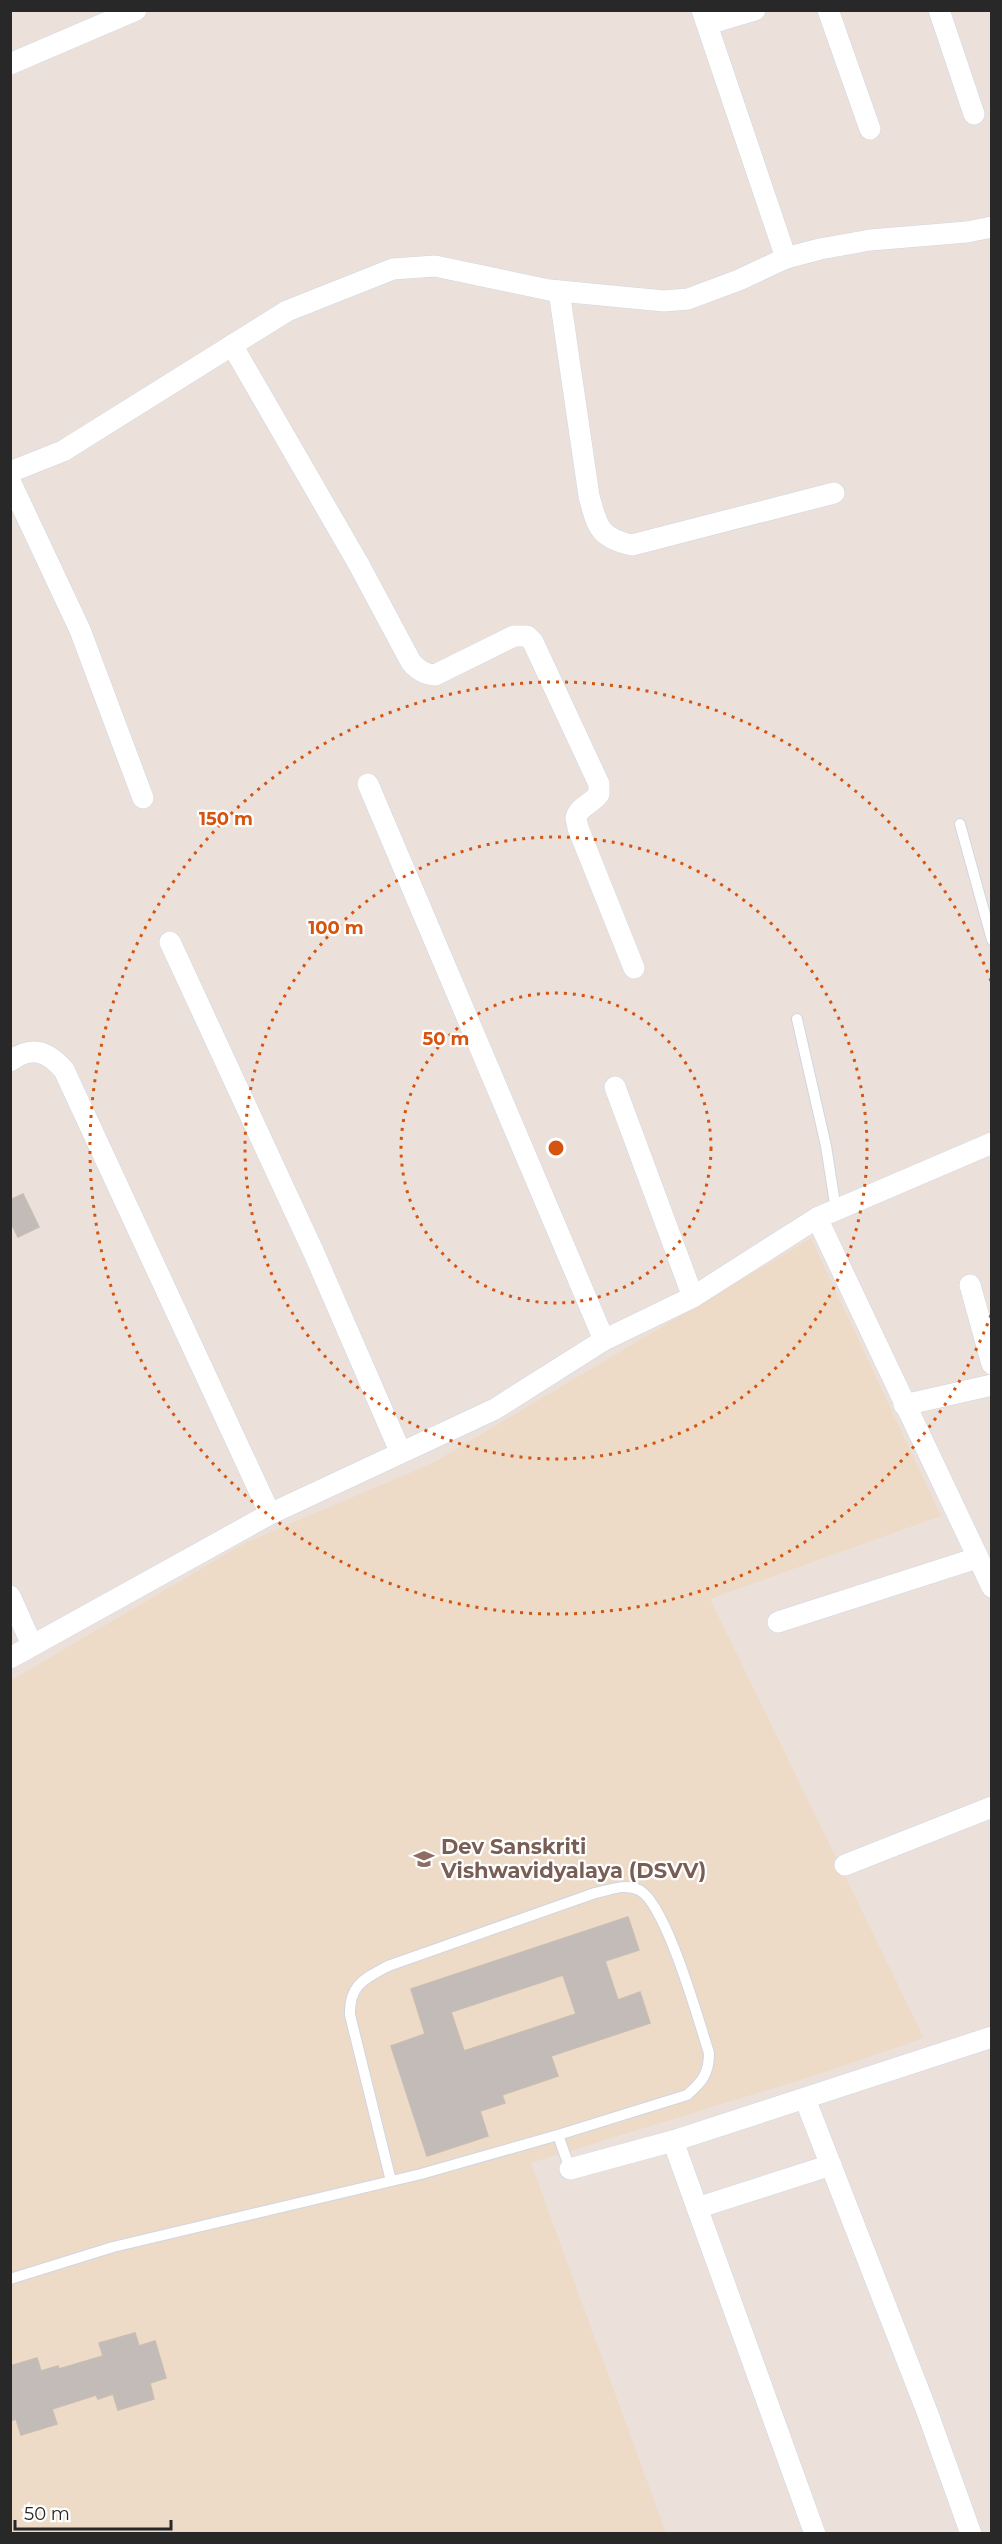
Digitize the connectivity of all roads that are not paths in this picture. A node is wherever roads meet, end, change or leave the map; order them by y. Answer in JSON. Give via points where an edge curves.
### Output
{"nodes":[{"id":1,"x":136,"y":10,"type":"edge"},
{"id":2,"x":755,"y":10,"type":"edge"},
{"id":3,"x":828,"y":10,"type":"edge"},
{"id":4,"x":939,"y":10,"type":"edge"},
{"id":5,"x":705,"y":17,"type":"edge"},
{"id":6,"x":10,"y":64,"type":"edge"},
{"id":7,"x":974,"y":114,"type":"dead end"},
{"id":8,"x":870,"y":129,"type":"dead end"},
{"id":9,"x":992,"y":227,"type":"edge"},
{"id":10,"x":786,"y":258,"type":"junction"},
{"id":11,"x":559,"y":291,"type":"junction"},
{"id":12,"x":232,"y":345,"type":"junction"},
{"id":13,"x":10,"y":472,"type":"edge"},
{"id":14,"x":10,"y":481,"type":"edge"},
{"id":15,"x":834,"y":493,"type":"dead end"},
{"id":16,"x":368,"y":784,"type":"dead end"},
{"id":17,"x":143,"y":798,"type":"dead end"},
{"id":18,"x":960,"y":824,"type":"dead end"},
{"id":19,"x":992,"y":940,"type":"edge"},
{"id":20,"x":170,"y":942,"type":"dead end"},
{"id":21,"x":634,"y":968,"type":"dead end"},
{"id":22,"x":797,"y":1019,"type":"dead end"},
{"id":23,"x":10,"y":1061,"type":"edge"},
{"id":24,"x":615,"y":1087,"type":"dead end"},
{"id":25,"x":992,"y":1143,"type":"edge"},
{"id":26,"x":826,"y":1214,"type":"junction"},
{"id":27,"x":970,"y":1285,"type":"dead end"},
{"id":28,"x":693,"y":1297,"type":"junction"},
{"id":29,"x":604,"y":1340,"type":"junction"},
{"id":30,"x":992,"y":1364,"type":"edge"},
{"id":31,"x":992,"y":1385,"type":"edge"},
{"id":32,"x":904,"y":1405,"type":"junction"},
{"id":33,"x":400,"y":1451,"type":"junction"},
{"id":34,"x":270,"y":1514,"type":"junction"},
{"id":35,"x":977,"y":1558,"type":"junction"},
{"id":36,"x":992,"y":1587,"type":"edge"},
{"id":37,"x":10,"y":1596,"type":"edge"},
{"id":38,"x":778,"y":1622,"type":"dead end"},
{"id":39,"x":32,"y":1645,"type":"junction"},
{"id":40,"x":10,"y":1658,"type":"edge"},
{"id":41,"x":992,"y":1807,"type":"edge"},
{"id":42,"x":845,"y":1865,"type":"dead end"},
{"id":43,"x":992,"y":2037,"type":"edge"},
{"id":44,"x":805,"y":2099,"type":"junction"},
{"id":45,"x":558,"y":2135,"type":"junction"},
{"id":46,"x":673,"y":2141,"type":"junction"},
{"id":47,"x":831,"y":2165,"type":"junction"},
{"id":48,"x":570,"y":2169,"type":"joint"},
{"id":49,"x":391,"y":2181,"type":"junction"},
{"id":50,"x":697,"y":2208,"type":"junction"},
{"id":51,"x":10,"y":2279,"type":"edge"},
{"id":52,"x":815,"y":2534,"type":"edge"},
{"id":53,"x":971,"y":2534,"type":"edge"}],
"edges":[{"from":1,"to":6,"type":"street"},
{"from":2,"to":5,"type":"street"},
{"from":3,"to":8,"type":"street"},
{"from":4,"to":7,"type":"street"},
{"from":5,"to":10,"type":"street"},
{"from":9,"to":10,"type":"street","via":[[860,241]]},
{"from":10,"to":11,"type":"street","via":[[688,299],[641,300]]},
{"from":11,"to":12,"type":"street","via":[[435,266],[393,269],[287,311]]},
{"from":11,"to":15,"type":"street","via":[[589,496],[603,533],[632,545]]},
{"from":12,"to":13,"type":"street","via":[[63,451]]},
{"from":12,"to":21,"type":"street","via":[[418,670],[435,675],[514,636],[527,636],[533,642],[599,784],[600,794],[582,807],[576,818]]},
{"from":14,"to":17,"type":"street","via":[[80,630]]},
{"from":16,"to":29,"type":"street"},
{"from":18,"to":19,"type":"lane"},
{"from":20,"to":33,"type":"street","via":[[314,1253]]},
{"from":22,"to":26,"type":"lane","via":[[826,1146]]},
{"from":23,"to":34,"type":"street","via":[[30,1052],[44,1052],[64,1070]]},
{"from":24,"to":28,"type":"street"},
{"from":25,"to":26,"type":"street"},
{"from":26,"to":28,"type":"street"},
{"from":26,"to":32,"type":"street"},
{"from":27,"to":30,"type":"street"},
{"from":28,"to":29,"type":"street"},
{"from":29,"to":33,"type":"street","via":[[495,1409]]},
{"from":31,"to":32,"type":"street"},
{"from":32,"to":35,"type":"street"},
{"from":33,"to":34,"type":"street"},
{"from":34,"to":39,"type":"street"},
{"from":35,"to":36,"type":"street"},
{"from":35,"to":38,"type":"street"},
{"from":37,"to":39,"type":"street"},
{"from":39,"to":40,"type":"street"},
{"from":41,"to":42,"type":"street"},
{"from":43,"to":44,"type":"street"},
{"from":44,"to":46,"type":"street"},
{"from":44,"to":47,"type":"street"},
{"from":45,"to":48,"type":"lane"},
{"from":45,"to":49,"type":"lane"},
{"from":45,"to":49,"type":"lane","via":[[687,2095],[703,2082],[709,2062],[680,1964],[654,1904],[641,1891],[626,1886],[595,1893],[388,1966],[364,1979],[354,1990],[350,2015]]},
{"from":46,"to":48,"type":"street"},
{"from":46,"to":50,"type":"street"},
{"from":47,"to":50,"type":"street"},
{"from":47,"to":53,"type":"street"},
{"from":49,"to":51,"type":"lane","via":[[113,2247]]},
{"from":50,"to":52,"type":"street"}]}
